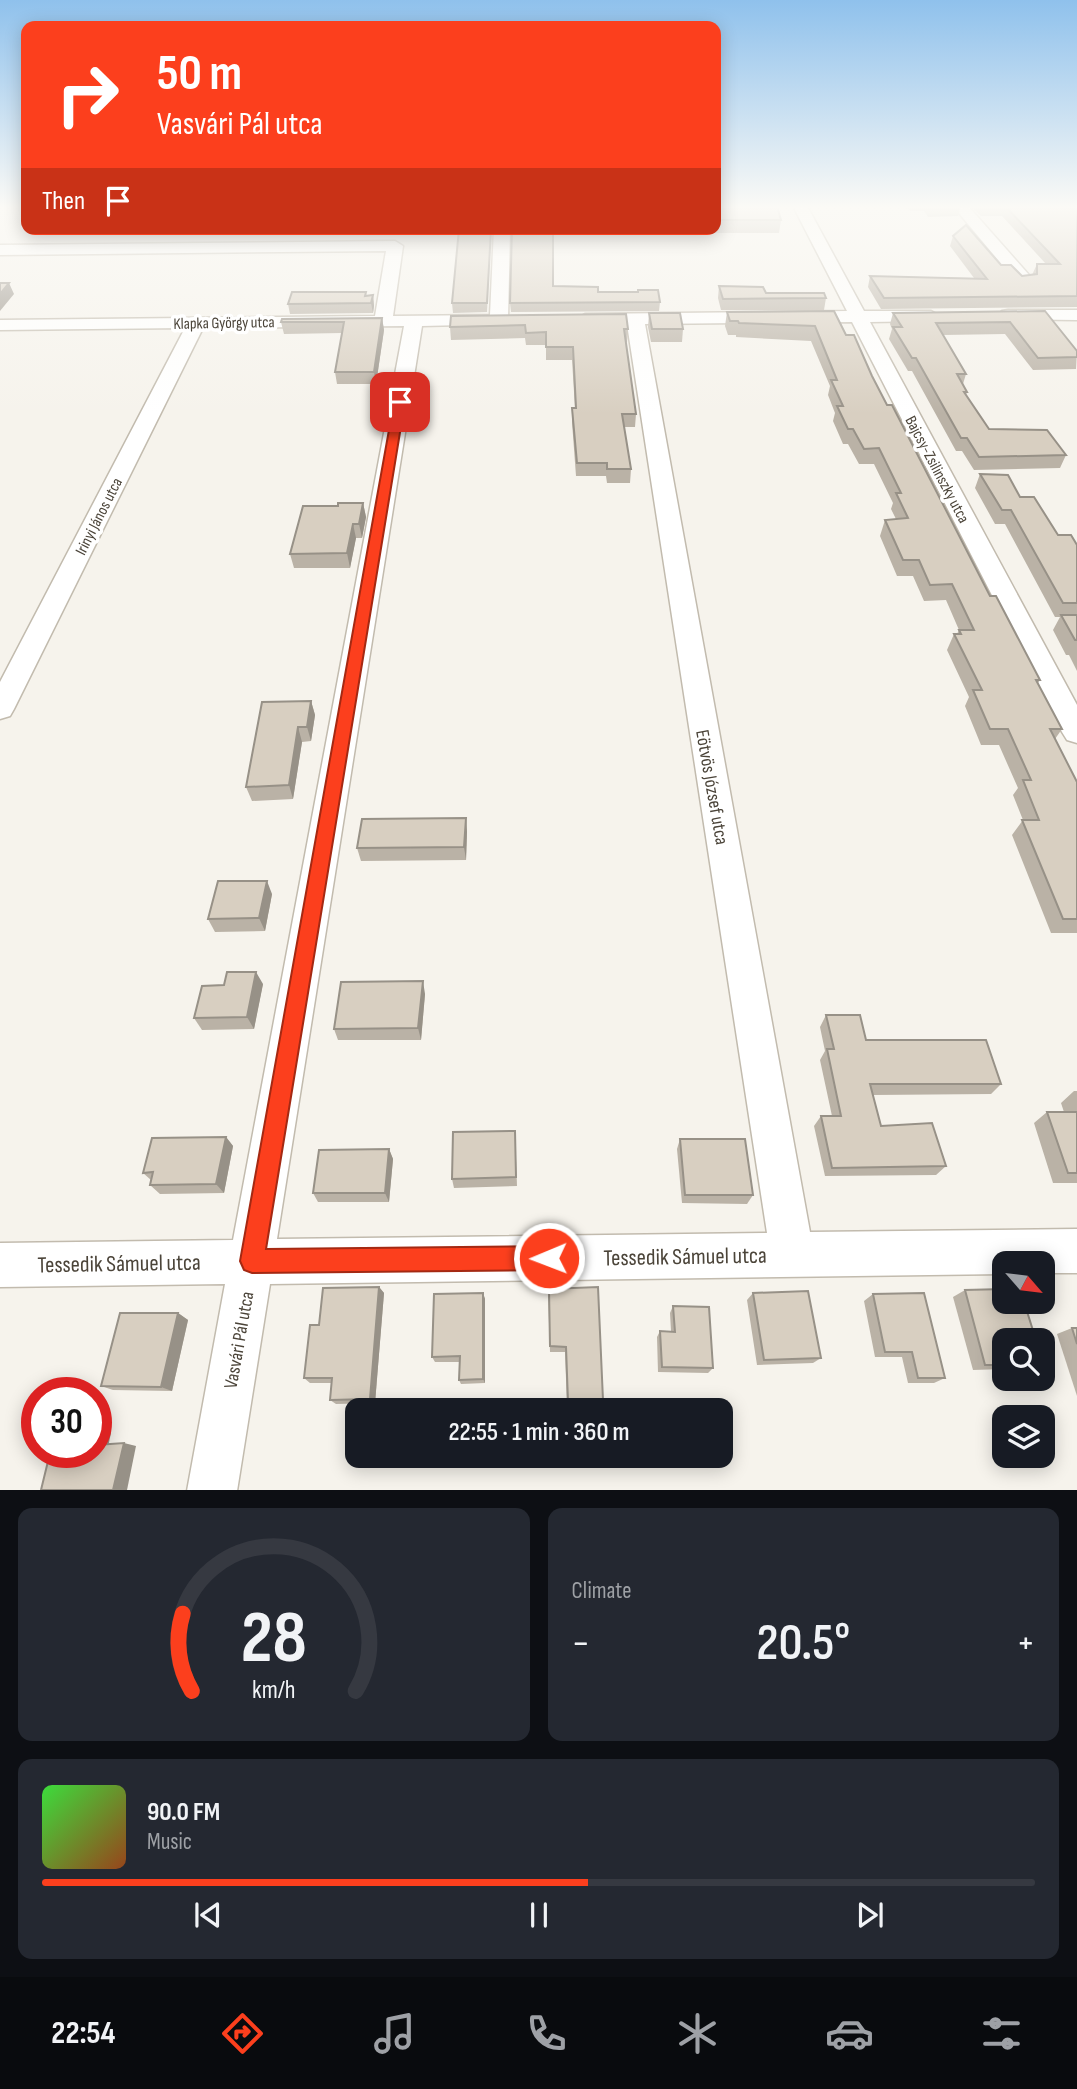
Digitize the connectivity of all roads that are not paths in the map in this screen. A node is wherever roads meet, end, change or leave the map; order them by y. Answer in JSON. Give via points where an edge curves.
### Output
{"nodes":[{"id":1,"x":396,"y":276,"type":"edge"},
{"id":2,"x":504,"y":276,"type":"edge"},
{"id":3,"x":837,"y":276,"type":"edge"},
{"id":4,"x":1020,"y":276,"type":"edge"},
{"id":5,"x":1024,"y":280,"type":"edge"},
{"id":6,"x":992,"y":315,"type":"edge"},
{"id":7,"x":858,"y":316,"type":"junction"},
{"id":8,"x":952,"y":316,"type":"edge"},
{"id":9,"x":567,"y":319,"type":"edge"},
{"id":10,"x":635,"y":319,"type":"junction"},
{"id":11,"x":398,"y":320,"type":"junction"},
{"id":12,"x":197,"y":323,"type":"junction"},
{"id":13,"x":1074,"y":323,"type":"edge"},
{"id":14,"x":0,"y":324,"type":"edge"},
{"id":15,"x":0,"y":709,"type":"edge"},
{"id":16,"x":1077,"y":732,"type":"edge"},
{"id":17,"x":1077,"y":1251,"type":"edge"},
{"id":18,"x":792,"y":1255,"type":"junction"},
{"id":19,"x":252,"y":1261,"type":"junction"},
{"id":20,"x":0,"y":1265,"type":"edge"},
{"id":21,"x":212,"y":1490,"type":"edge"}],
"edges":[{"from":1,"to":11,"type":"street","name":"Vasvári Pál utca"},
{"from":2,"to":11,"type":"street","name":"Klapka György utca","via":[[505,320]]},
{"from":3,"to":7,"type":"street","name":"Bajcsy-Zsilinszky utca"},
{"from":4,"to":5,"type":"street"},
{"from":6,"to":13,"type":"street","via":[[1057,315]]},
{"from":7,"to":8,"type":"street"},
{"from":7,"to":10,"type":"street"},
{"from":7,"to":16,"type":"street","name":"Bajcsy-Zsilinszky utca"},
{"from":9,"to":10,"type":"street"},
{"from":10,"to":18,"type":"street","name":"Eötvös József utca"},
{"from":11,"to":12,"type":"street","name":"Klapka György utca"},
{"from":11,"to":19,"type":"street","name":"Vasvári Pál utca"},
{"from":12,"to":14,"type":"street","name":"Klapka György utca"},
{"from":12,"to":15,"type":"street","name":"Irinyi János utca"},
{"from":17,"to":18,"type":"street","name":"Tessedik Sámuel utca"},
{"from":18,"to":19,"type":"street","name":"Tessedik Sámuel utca"},
{"from":19,"to":20,"type":"street","name":"Tessedik Sámuel utca"},
{"from":19,"to":21,"type":"street","name":"Vasvári Pál utca"}]}
